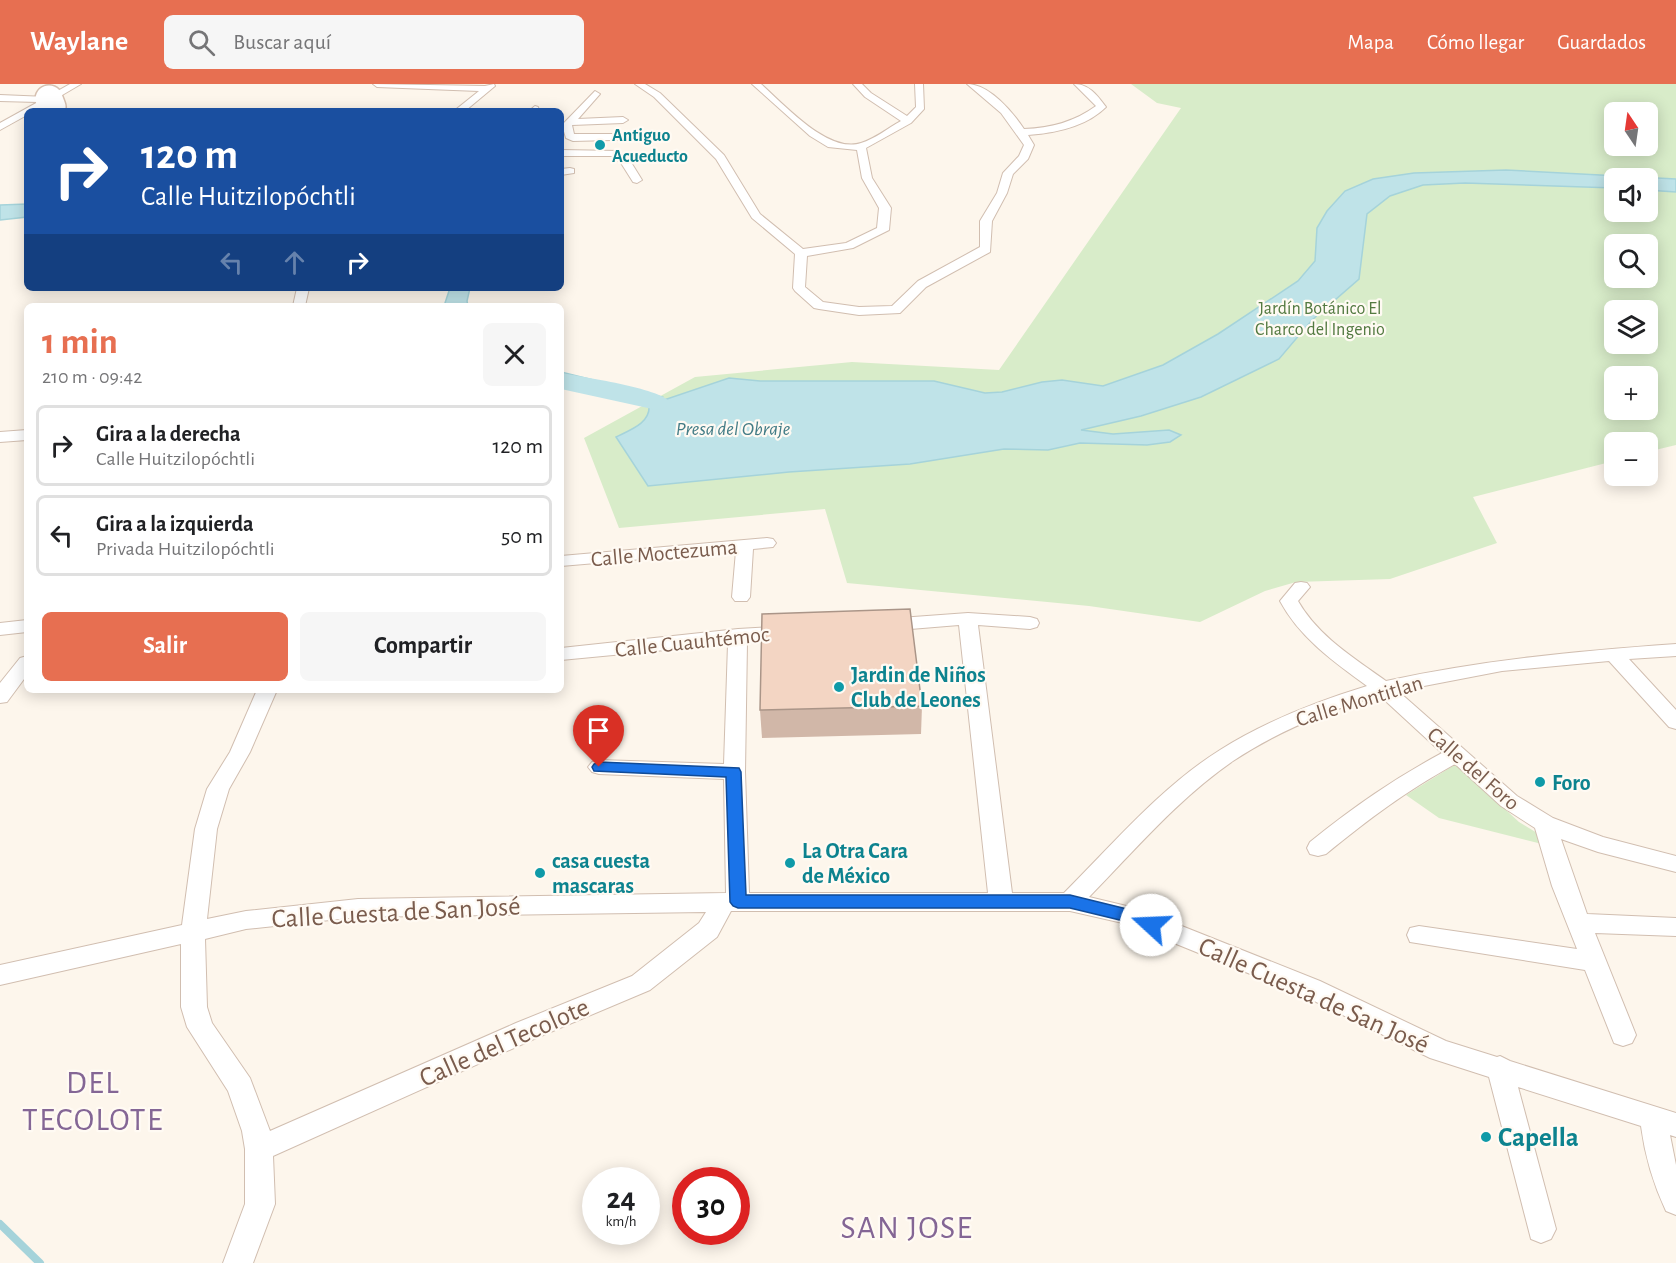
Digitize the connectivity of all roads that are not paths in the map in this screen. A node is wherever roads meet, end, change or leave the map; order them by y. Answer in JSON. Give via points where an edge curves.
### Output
{"nodes":[{"id":1,"x":77,"y":84,"type":"edge"},
{"id":2,"x":91,"y":84,"type":"edge"},
{"id":3,"x":377,"y":84,"type":"edge"},
{"id":4,"x":639,"y":84,"type":"edge"},
{"id":5,"x":756,"y":84,"type":"edge"},
{"id":6,"x":857,"y":84,"type":"edge"},
{"id":7,"x":919,"y":84,"type":"edge"},
{"id":8,"x":971,"y":84,"type":"edge"},
{"id":9,"x":1078,"y":84,"type":"edge"},
{"id":10,"x":490,"y":87,"type":"edge"},
{"id":11,"x":595,"y":94,"type":"dead end"},
{"id":12,"x":0,"y":98,"type":"edge"},
{"id":13,"x":48,"y":106,"type":"edge"},
{"id":14,"x":463,"y":108,"type":"edge"},
{"id":15,"x":24,"y":113,"type":"edge"},
{"id":16,"x":623,"y":120,"type":"dead end"},
{"id":17,"x":24,"y":121,"type":"edge"},
{"id":18,"x":908,"y":122,"type":"junction"},
{"id":19,"x":566,"y":124,"type":"edge"},
{"id":20,"x":0,"y":128,"type":"edge"},
{"id":21,"x":1023,"y":132,"type":"junction"},
{"id":22,"x":646,"y":137,"type":"dead end"},
{"id":23,"x":861,"y":147,"type":"junction"},
{"id":24,"x":564,"y":153,"type":"edge"},
{"id":25,"x":637,"y":180,"type":"dead end"},
{"id":26,"x":801,"y":253,"type":"junction"},
{"id":27,"x":24,"y":435,"type":"edge"},
{"id":28,"x":0,"y":437,"type":"edge"},
{"id":29,"x":767,"y":543,"type":"dead end"},
{"id":30,"x":745,"y":545,"type":"junction"},
{"id":31,"x":564,"y":561,"type":"edge"},
{"id":32,"x":1301,"y":587,"type":"dead end"},
{"id":33,"x":741,"y":597,"type":"dead end"},
{"id":34,"x":968,"y":619,"type":"junction"},
{"id":35,"x":1030,"y":623,"type":"dead end"},
{"id":36,"x":24,"y":626,"type":"edge"},
{"id":37,"x":864,"y":627,"type":"edge"},
{"id":38,"x":0,"y":629,"type":"edge"},
{"id":39,"x":807,"y":630,"type":"edge"},
{"id":40,"x":738,"y":635,"type":"junction"},
{"id":41,"x":1676,"y":650,"type":"edge"},
{"id":42,"x":564,"y":654,"type":"edge"},
{"id":43,"x":1612,"y":654,"type":"junction"},
{"id":44,"x":24,"y":666,"type":"edge"},
{"id":45,"x":1384,"y":688,"type":"junction"},
{"id":46,"x":266,"y":693,"type":"edge"},
{"id":47,"x":0,"y":697,"type":"edge"},
{"id":48,"x":1676,"y":722,"type":"edge"},
{"id":49,"x":1457,"y":754,"type":"junction"},
{"id":50,"x":599,"y":767,"type":"dead end"},
{"id":51,"x":734,"y":772,"type":"junction"},
{"id":52,"x":1545,"y":824,"type":"junction"},
{"id":53,"x":1318,"y":848,"type":"dead end"},
{"id":54,"x":1676,"y":864,"type":"edge"},
{"id":55,"x":1001,"y":901,"type":"junction"},
{"id":56,"x":731,"y":902,"type":"junction"},
{"id":57,"x":1070,"y":902,"type":"junction"},
{"id":58,"x":1578,"y":923,"type":"junction"},
{"id":59,"x":1676,"y":927,"type":"edge"},
{"id":60,"x":193,"y":929,"type":"junction"},
{"id":61,"x":1419,"y":935,"type":"dead end"},
{"id":62,"x":1593,"y":961,"type":"junction"},
{"id":63,"x":0,"y":975,"type":"edge"},
{"id":64,"x":1623,"y":1035,"type":"dead end"},
{"id":65,"x":1500,"y":1067,"type":"junction"},
{"id":66,"x":1664,"y":1121,"type":"edge"},
{"id":67,"x":260,"y":1149,"type":"junction"},
{"id":68,"x":1676,"y":1201,"type":"edge"},
{"id":69,"x":1541,"y":1229,"type":"dead end"},
{"id":70,"x":238,"y":1263,"type":"edge"}],
"edges":[{"from":1,"to":13,"type":"street"},
{"from":2,"to":13,"type":"street"},
{"from":3,"to":10,"type":"street"},
{"from":4,"to":26,"type":"street","via":[[657,95],[720,157],[756,216]]},
{"from":5,"to":23,"type":"street","via":[[813,134],[832,145]]},
{"from":6,"to":18,"type":"street"},
{"from":7,"to":18,"type":"street","via":[[921,107]]},
{"from":8,"to":21,"type":"street","via":[[994,99]]},
{"from":9,"to":21,"type":"street","via":[[1101,107],[1085,119],[1063,127]]},
{"from":10,"to":14,"type":"street"},
{"from":11,"to":19,"type":"street"},
{"from":12,"to":13,"type":"street"},
{"from":15,"to":20,"type":"street"},
{"from":16,"to":19,"type":"street"},
{"from":17,"to":20,"type":"street"},
{"from":18,"to":23,"type":"street"},
{"from":19,"to":22,"type":"street","via":[[573,138]]},
{"from":21,"to":26,"type":"street","via":[[1029,145],[1024,157],[1008,173],[986,221],[986,249],[922,284],[895,310],[859,311],[819,305],[799,288]]},
{"from":23,"to":26,"type":"street","via":[[867,178],[885,208],[883,230],[849,246]]},
{"from":24,"to":25,"type":"street","via":[[614,153],[625,160]]},
{"from":27,"to":28,"type":"street"},
{"from":29,"to":30,"type":"street","name":"Calle Moctezuma"},
{"from":30,"to":31,"type":"street","name":"Calle Moctezuma"},
{"from":30,"to":33,"type":"street"},
{"from":32,"to":45,"type":"street","name":"Calle del Foro","via":[[1289,601],[1299,619],[1328,648]]},
{"from":34,"to":35,"type":"street"},
{"from":34,"to":37,"type":"street"},
{"from":34,"to":55,"type":"street"},
{"from":36,"to":38,"type":"street"},
{"from":39,"to":40,"type":"street","name":"Calle Cuauhtémoc"},
{"from":40,"to":42,"type":"street","name":"Calle Cuauhtémoc"},
{"from":40,"to":51,"type":"street"},
{"from":41,"to":43,"type":"street","name":"Calle Montitlan"},
{"from":43,"to":45,"type":"street","name":"Calle Montitlan","via":[[1493,666]]},
{"from":43,"to":48,"type":"street"},
{"from":44,"to":47,"type":"street"},
{"from":45,"to":49,"type":"street","name":"Calle del Foro"},
{"from":45,"to":57,"type":"street","name":"Calle Montitlan","via":[[1323,706],[1227,755],[1185,787]]},
{"from":46,"to":60,"type":"street","via":[[240,752],[218,789],[206,829]]},
{"from":49,"to":52,"type":"street","name":"Calle del Foro","via":[[1509,801]]},
{"from":49,"to":53,"type":"street","via":[[1402,784]]},
{"from":50,"to":51,"type":"street"},
{"from":51,"to":56,"type":"street"},
{"from":52,"to":54,"type":"street","name":"Calle del Foro","via":[[1598,844]]},
{"from":52,"to":58,"type":"street"},
{"from":55,"to":56,"type":"street","name":"Calle Cuesta de San José"},
{"from":55,"to":57,"type":"street","name":"Calle Cuesta de San José"},
{"from":56,"to":60,"type":"street","name":"Calle Cuesta de San José","via":[[358,908],[292,913]]},
{"from":56,"to":67,"type":"street","name":"Calle del Tecolote","via":[[708,930],[641,983]]},
{"from":57,"to":65,"type":"street","name":"Calle Cuesta de San José","via":[[1131,916],[1311,988],[1439,1050]]},
{"from":58,"to":59,"type":"street"},
{"from":58,"to":62,"type":"street"},
{"from":60,"to":63,"type":"street","name":"Calle Cuesta de San José"},
{"from":60,"to":67,"type":"street","via":[[194,1007],[200,1027],[240,1086]]},
{"from":61,"to":62,"type":"street"},
{"from":62,"to":64,"type":"street"},
{"from":65,"to":66,"type":"street","name":"Calle Cuesta de San José"},
{"from":65,"to":69,"type":"street"},
{"from":66,"to":68,"type":"street","via":[[1660,1160]]},
{"from":67,"to":70,"type":"street","via":[[260,1204]]}]}
